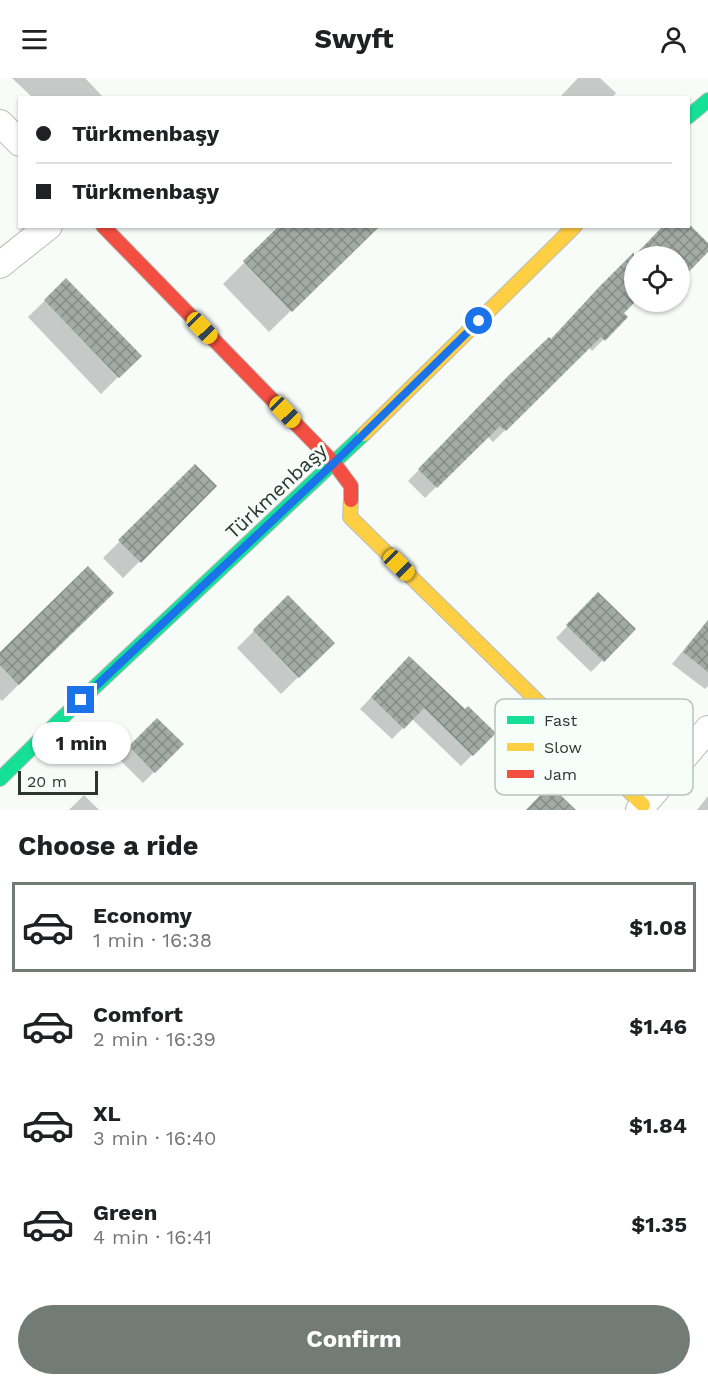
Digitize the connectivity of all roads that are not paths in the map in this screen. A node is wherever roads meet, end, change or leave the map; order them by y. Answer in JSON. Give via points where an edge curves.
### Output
{"nodes":[{"id":1,"x":708,"y":100,"type":"edge"},
{"id":2,"x":690,"y":115,"type":"edge"},
{"id":3,"x":0,"y":123,"type":"edge"},
{"id":4,"x":18,"y":140,"type":"edge"},
{"id":5,"x":46,"y":228,"type":"edge"},
{"id":6,"x":105,"y":228,"type":"edge"},
{"id":7,"x":573,"y":228,"type":"edge"},
{"id":8,"x":0,"y":265,"type":"edge"},
{"id":9,"x":334,"y":463,"type":"junction"},
{"id":10,"x":532,"y":699,"type":"edge"},
{"id":11,"x":708,"y":729,"type":"edge"},
{"id":12,"x":693,"y":747,"type":"edge"},
{"id":13,"x":0,"y":779,"type":"edge"},
{"id":14,"x":628,"y":795,"type":"edge"},
{"id":15,"x":652,"y":795,"type":"edge"},
{"id":16,"x":641,"y":808,"type":"edge"}],
"edges":[{"from":1,"to":2,"type":"street"},
{"from":3,"to":4,"type":"street"},
{"from":5,"to":8,"type":"street"},
{"from":6,"to":9,"type":"street"},
{"from":7,"to":9,"type":"street","name":"Türkmenbaşy"},
{"from":9,"to":10,"type":"street","via":[[351,486],[351,517]]},
{"from":9,"to":13,"type":"street","name":"Türkmenbaşy"},
{"from":11,"to":12,"type":"street"},
{"from":14,"to":16,"type":"street"},
{"from":15,"to":16,"type":"street"}]}
